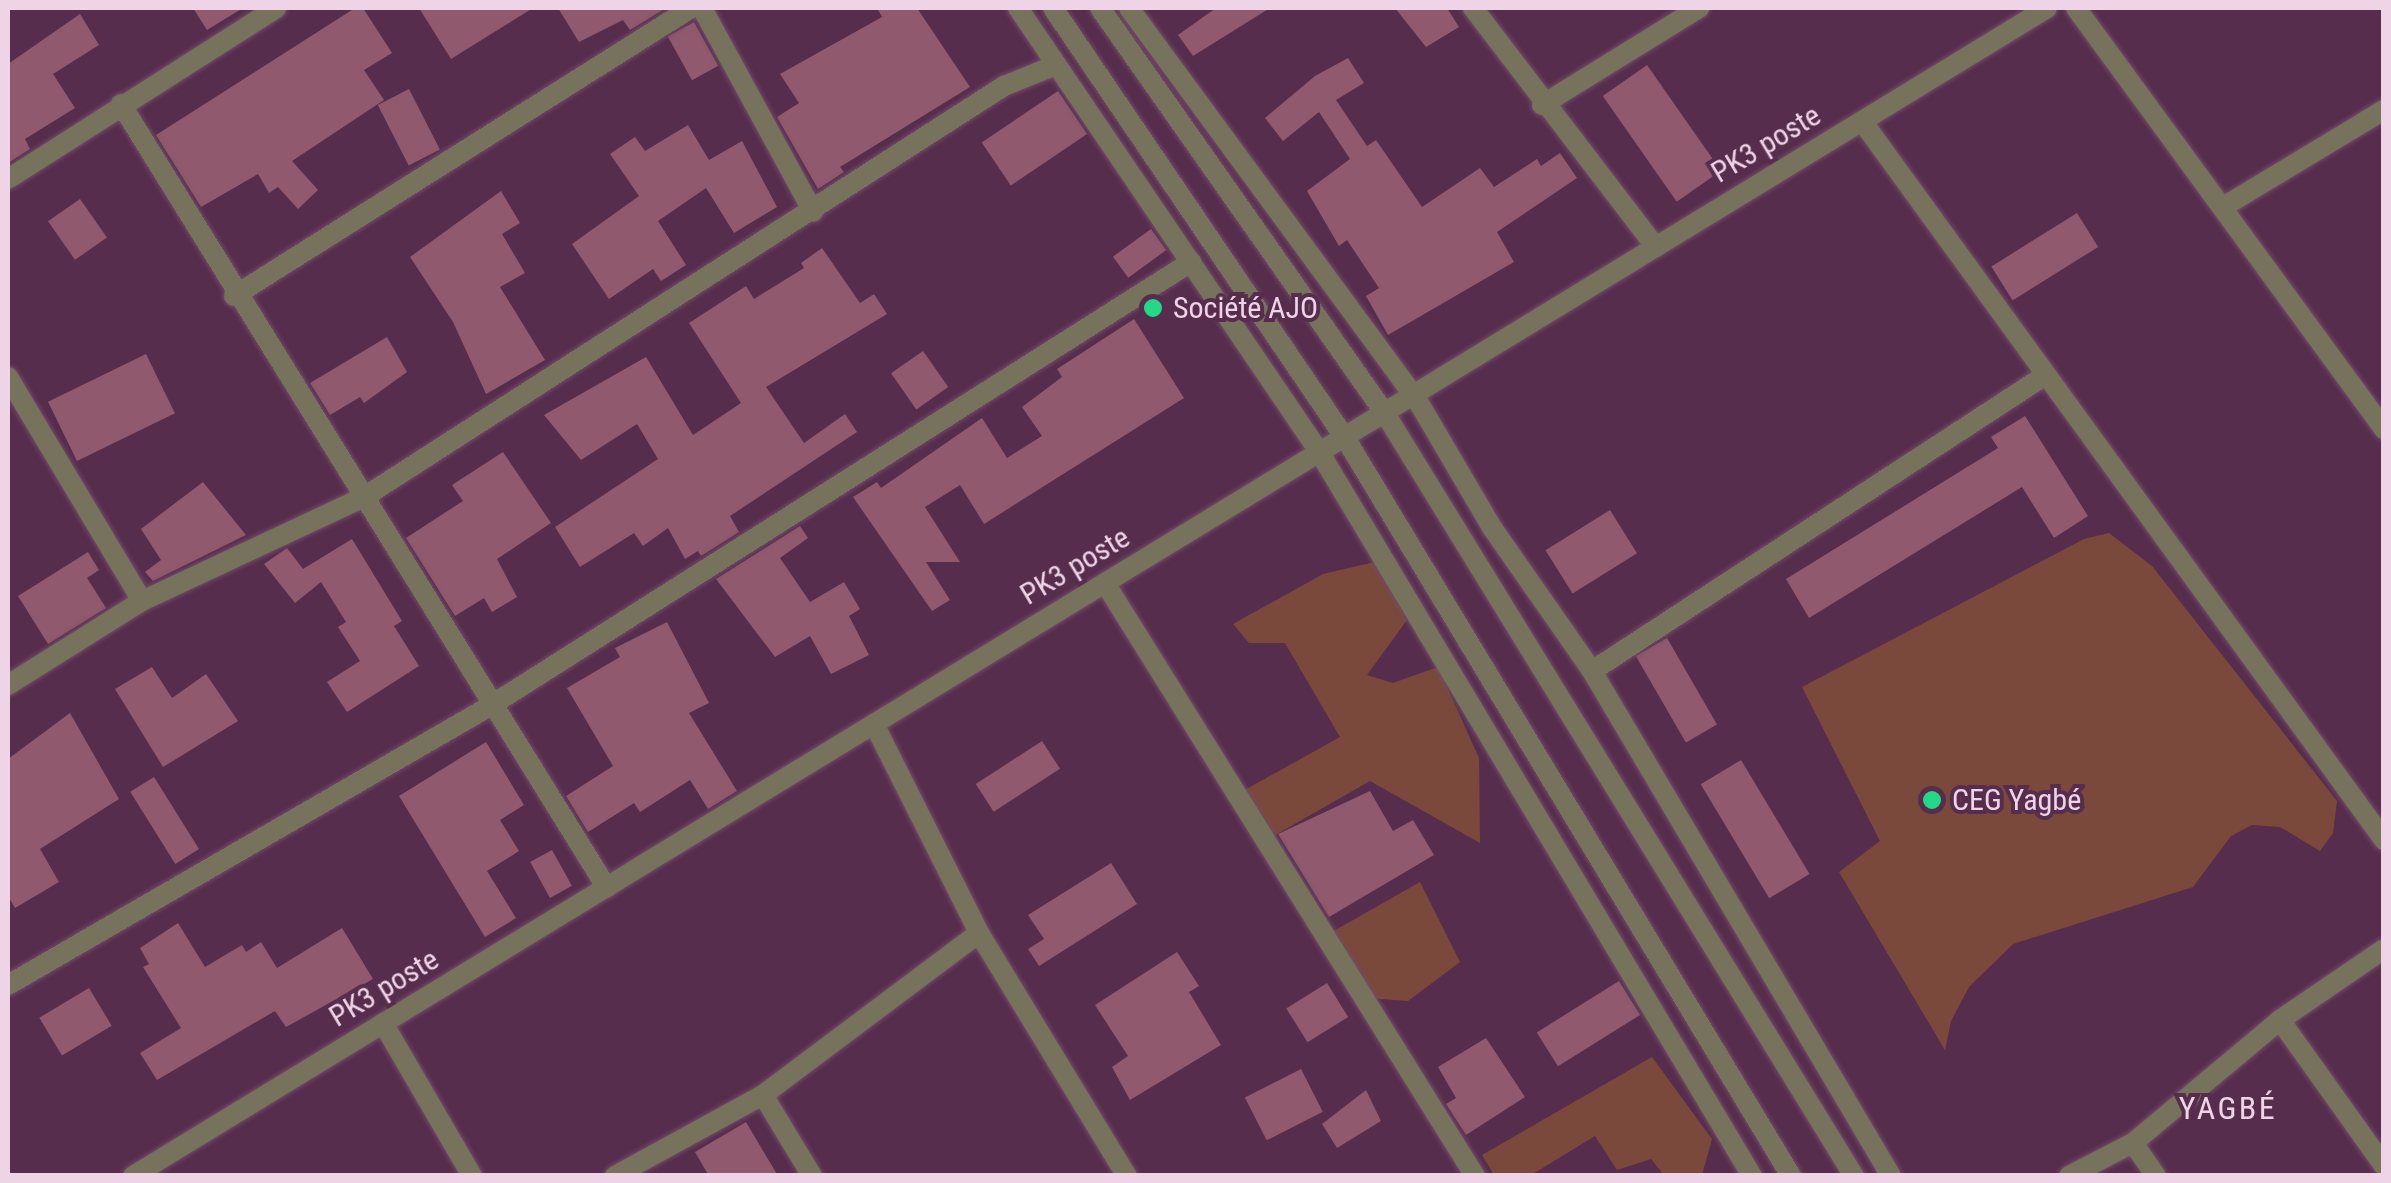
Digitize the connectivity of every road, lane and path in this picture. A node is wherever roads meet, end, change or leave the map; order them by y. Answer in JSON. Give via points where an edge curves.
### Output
{"nodes":[{"id":1,"x":276,"y":8,"type":"edge"},
{"id":2,"x":690,"y":8,"type":"edge"},
{"id":3,"x":702,"y":8,"type":"edge"},
{"id":4,"x":1018,"y":8,"type":"edge"},
{"id":5,"x":1053,"y":8,"type":"edge"},
{"id":6,"x":1100,"y":8,"type":"edge"},
{"id":7,"x":1129,"y":8,"type":"edge"},
{"id":8,"x":1473,"y":8,"type":"edge"},
{"id":9,"x":1699,"y":8,"type":"edge"},
{"id":10,"x":2048,"y":8,"type":"edge"},
{"id":11,"x":2076,"y":8,"type":"edge"},
{"id":12,"x":1056,"y":65,"type":"junction"},
{"id":13,"x":121,"y":104,"type":"junction"},
{"id":14,"x":1542,"y":105,"type":"junction"},
{"id":15,"x":2384,"y":110,"type":"edge"},
{"id":16,"x":1862,"y":121,"type":"junction"},
{"id":17,"x":8,"y":179,"type":"edge"},
{"id":18,"x":2224,"y":207,"type":"junction"},
{"id":19,"x":813,"y":212,"type":"junction"},
{"id":20,"x":1656,"y":246,"type":"junction"},
{"id":21,"x":1191,"y":262,"type":"junction"},
{"id":22,"x":234,"y":296,"type":"junction"},
{"id":23,"x":2044,"y":376,"type":"junction"},
{"id":24,"x":8,"y":378,"type":"edge"},
{"id":25,"x":1416,"y":398,"type":"junction"},
{"id":26,"x":1386,"y":416,"type":"junction"},
{"id":27,"x":2384,"y":428,"type":"edge"},
{"id":28,"x":1347,"y":441,"type":"junction"},
{"id":29,"x":1320,"y":453,"type":"junction"},
{"id":30,"x":364,"y":497,"type":"junction"},
{"id":31,"x":1105,"y":583,"type":"junction"},
{"id":32,"x":142,"y":601,"type":"junction"},
{"id":33,"x":1592,"y":671,"type":"junction"},
{"id":34,"x":8,"y":686,"type":"edge"},
{"id":35,"x":490,"y":706,"type":"junction"},
{"id":36,"x":874,"y":724,"type":"junction"},
{"id":37,"x":2384,"y":840,"type":"edge"},
{"id":38,"x":606,"y":888,"type":"junction"},
{"id":39,"x":980,"y":933,"type":"junction"},
{"id":40,"x":2384,"y":949,"type":"edge"},
{"id":41,"x":8,"y":985,"type":"edge"},
{"id":42,"x":2280,"y":1020,"type":"junction"},
{"id":43,"x":383,"y":1023,"type":"junction"},
{"id":44,"x":763,"y":1095,"type":"junction"},
{"id":45,"x":2133,"y":1143,"type":"junction"},
{"id":46,"x":2384,"y":1166,"type":"edge"},
{"id":47,"x":133,"y":1176,"type":"edge"},
{"id":48,"x":472,"y":1176,"type":"edge"},
{"id":49,"x":615,"y":1176,"type":"edge"},
{"id":50,"x":812,"y":1176,"type":"edge"},
{"id":51,"x":1127,"y":1176,"type":"edge"},
{"id":52,"x":1476,"y":1176,"type":"edge"},
{"id":53,"x":1752,"y":1176,"type":"edge"},
{"id":54,"x":1791,"y":1176,"type":"edge"},
{"id":55,"x":1854,"y":1176,"type":"edge"},
{"id":56,"x":1892,"y":1176,"type":"edge"},
{"id":57,"x":2070,"y":1176,"type":"edge"},
{"id":58,"x":2156,"y":1176,"type":"edge"}],
"edges":[{"from":1,"to":13,"type":"street"},
{"from":2,"to":22,"type":"street"},
{"from":3,"to":19,"type":"street"},
{"from":4,"to":12,"type":"street"},
{"from":5,"to":28,"type":"street"},
{"from":6,"to":26,"type":"street"},
{"from":7,"to":25,"type":"street"},
{"from":8,"to":14,"type":"street"},
{"from":9,"to":14,"type":"street"},
{"from":10,"to":16,"type":"street","name":"PK3 poste"},
{"from":11,"to":18,"type":"street"},
{"from":12,"to":19,"type":"street","via":[[1004,86]]},
{"from":12,"to":21,"type":"street"},
{"from":13,"to":17,"type":"street"},
{"from":13,"to":22,"type":"street"},
{"from":14,"to":20,"type":"street"},
{"from":15,"to":18,"type":"street"},
{"from":16,"to":20,"type":"street","name":"PK3 poste"},
{"from":16,"to":23,"type":"street"},
{"from":18,"to":27,"type":"street"},
{"from":19,"to":30,"type":"street"},
{"from":20,"to":25,"type":"street","name":"PK3 poste"},
{"from":21,"to":29,"type":"street"},
{"from":21,"to":35,"type":"street"},
{"from":22,"to":30,"type":"street"},
{"from":23,"to":33,"type":"street"},
{"from":23,"to":37,"type":"street"},
{"from":24,"to":32,"type":"street"},
{"from":25,"to":26,"type":"street","name":"PK3 poste"},
{"from":25,"to":33,"type":"street","via":[[1493,529]]},
{"from":26,"to":28,"type":"street","name":"PK3 poste"},
{"from":26,"to":55,"type":"street"},
{"from":28,"to":29,"type":"street","name":"PK3 poste"},
{"from":28,"to":54,"type":"street"},
{"from":29,"to":31,"type":"street","name":"PK3 poste"},
{"from":29,"to":53,"type":"street"},
{"from":30,"to":32,"type":"street"},
{"from":30,"to":35,"type":"street"},
{"from":31,"to":36,"type":"street","name":"PK3 poste"},
{"from":31,"to":52,"type":"street"},
{"from":32,"to":34,"type":"street"},
{"from":33,"to":56,"type":"street"},
{"from":35,"to":38,"type":"street"},
{"from":35,"to":41,"type":"street"},
{"from":36,"to":38,"type":"street","name":"PK3 poste"},
{"from":36,"to":39,"type":"street"},
{"from":38,"to":43,"type":"street","name":"PK3 poste"},
{"from":39,"to":44,"type":"street"},
{"from":39,"to":51,"type":"street"},
{"from":40,"to":42,"type":"street"},
{"from":42,"to":45,"type":"street"},
{"from":42,"to":46,"type":"street"},
{"from":43,"to":47,"type":"street","name":"PK3 poste"},
{"from":43,"to":48,"type":"street"},
{"from":44,"to":49,"type":"street"},
{"from":44,"to":50,"type":"street"},
{"from":45,"to":57,"type":"street"},
{"from":45,"to":58,"type":"street"}]}
